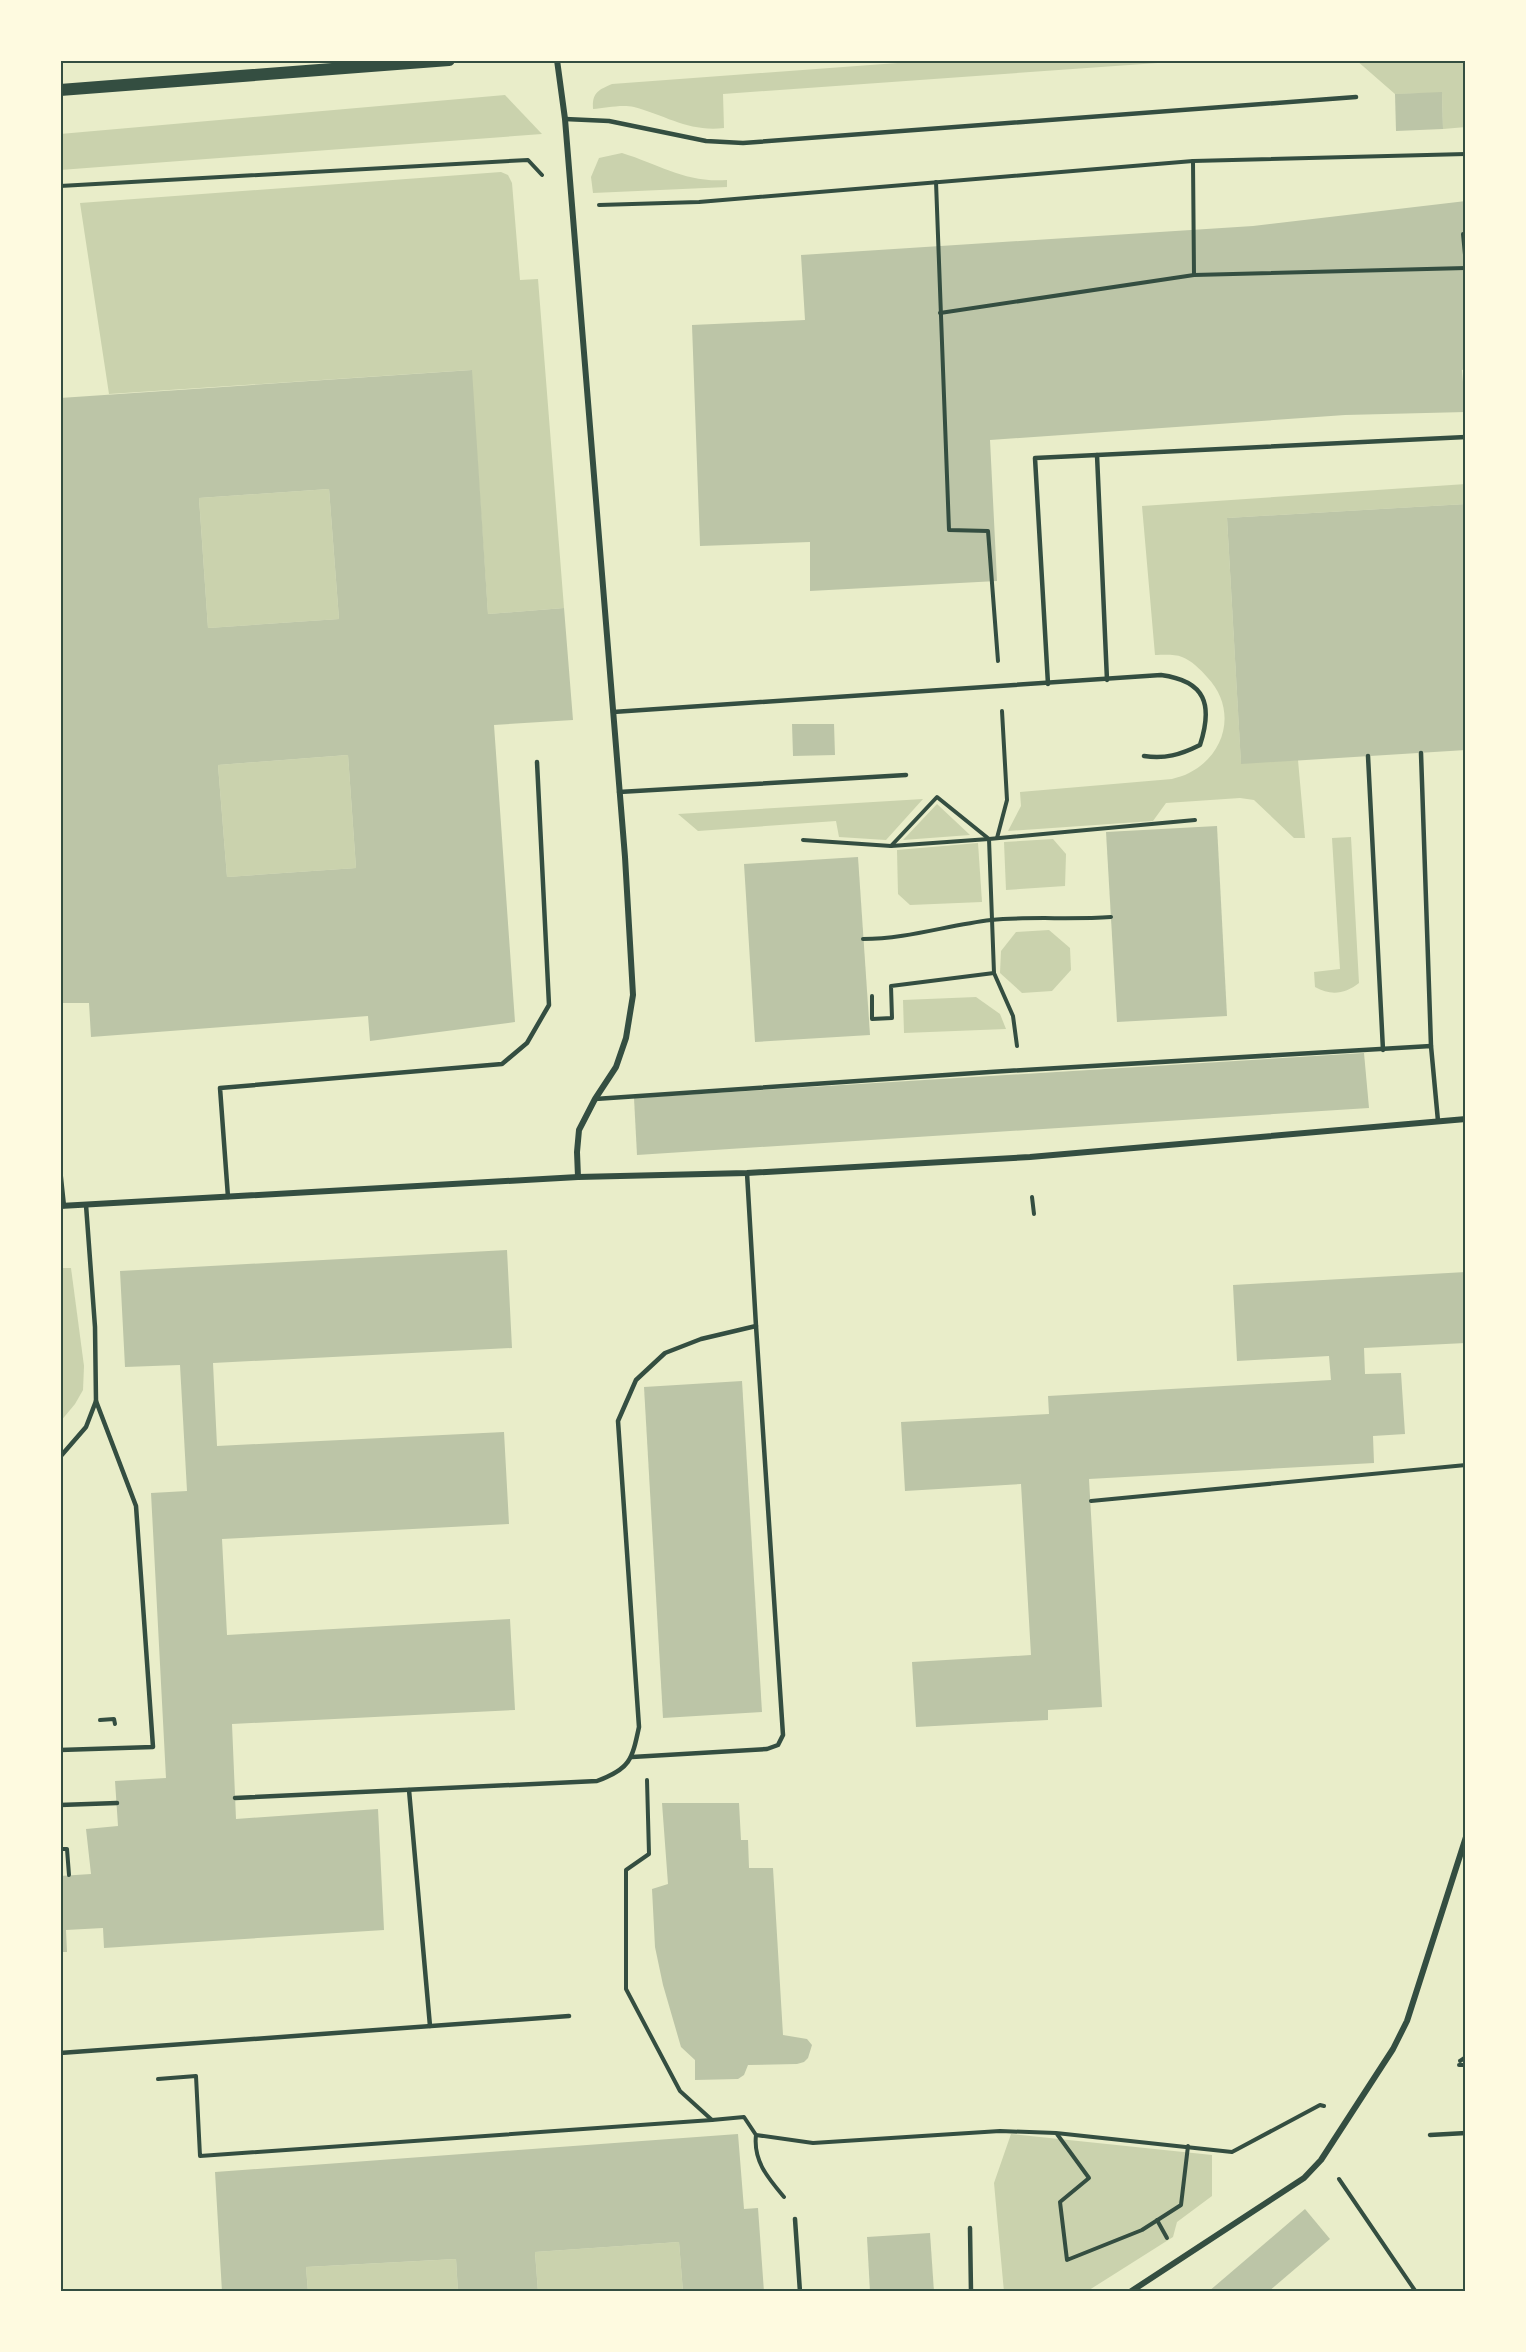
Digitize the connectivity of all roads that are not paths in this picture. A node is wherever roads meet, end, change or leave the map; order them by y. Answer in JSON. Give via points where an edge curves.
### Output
{"nodes":[{"id":1,"x":449,"y":60,"type":"edge"},
{"id":2,"x":557,"y":60,"type":"edge"},
{"id":3,"x":60,"y":90,"type":"edge"},
{"id":4,"x":1356,"y":97,"type":"dead end"},
{"id":5,"x":565,"y":119,"type":"junction"},
{"id":6,"x":1466,"y":437,"type":"edge"},
{"id":7,"x":1097,"y":455,"type":"junction"},
{"id":8,"x":1107,"y":680,"type":"junction"},
{"id":9,"x":1048,"y":684,"type":"junction"},
{"id":10,"x":613,"y":712,"type":"junction"},
{"id":11,"x":1421,"y":753,"type":"dead end"},
{"id":12,"x":1144,"y":756,"type":"dead end"},
{"id":13,"x":1368,"y":756,"type":"dead end"},
{"id":14,"x":537,"y":762,"type":"dead end"},
{"id":15,"x":906,"y":775,"type":"dead end"},
{"id":16,"x":620,"y":792,"type":"junction"},
{"id":17,"x":1431,"y":1046,"type":"junction"},
{"id":18,"x":1383,"y":1050,"type":"junction"},
{"id":19,"x":595,"y":1099,"type":"junction"},
{"id":20,"x":1466,"y":1119,"type":"edge"},
{"id":21,"x":1438,"y":1121,"type":"junction"},
{"id":22,"x":60,"y":1169,"type":"edge"},
{"id":23,"x":747,"y":1173,"type":"junction"},
{"id":24,"x":578,"y":1178,"type":"junction"},
{"id":25,"x":228,"y":1197,"type":"junction"},
{"id":26,"x":86,"y":1205,"type":"junction"},
{"id":27,"x":62,"y":1206,"type":"edge"},
{"id":28,"x":756,"y":1326,"type":"junction"},
{"id":29,"x":96,"y":1401,"type":"junction"},
{"id":30,"x":60,"y":1457,"type":"edge"},
{"id":31,"x":60,"y":1750,"type":"edge"},
{"id":32,"x":632,"y":1757,"type":"junction"},
{"id":33,"x":409,"y":1790,"type":"junction"},
{"id":34,"x":235,"y":1798,"type":"dead end"},
{"id":35,"x":117,"y":1803,"type":"dead end"},
{"id":36,"x":60,"y":1805,"type":"edge"},
{"id":37,"x":1466,"y":1837,"type":"edge"},
{"id":38,"x":569,"y":2016,"type":"dead end"},
{"id":39,"x":430,"y":2026,"type":"junction"},
{"id":40,"x":60,"y":2053,"type":"edge"},
{"id":41,"x":1466,"y":2133,"type":"edge"},
{"id":42,"x":1430,"y":2135,"type":"dead end"},
{"id":43,"x":795,"y":2219,"type":"road end"},
{"id":44,"x":970,"y":2228,"type":"dead end"},
{"id":45,"x":800,"y":2292,"type":"edge"},
{"id":46,"x":971,"y":2292,"type":"edge"},
{"id":47,"x":1130,"y":2292,"type":"edge"}],
"edges":[{"from":1,"to":3,"type":"main road"},
{"from":2,"to":5,"type":"street"},
{"from":4,"to":5,"type":"lane","via":[[743,143],[706,141],[609,121]]},
{"from":5,"to":10,"type":"street"},
{"from":6,"to":7,"type":"lane"},
{"from":7,"to":8,"type":"lane"},
{"from":7,"to":9,"type":"lane","via":[[1035,458]]},
{"from":8,"to":9,"type":"lane"},
{"from":8,"to":12,"type":"lane","via":[[1178,677],[1201,692],[1206,716],[1200,745],[1162,758]]},
{"from":9,"to":10,"type":"lane"},
{"from":10,"to":16,"type":"street"},
{"from":11,"to":17,"type":"lane"},
{"from":13,"to":18,"type":"lane"},
{"from":14,"to":25,"type":"lane","via":[[549,1005],[527,1043],[502,1064],[220,1088]]},
{"from":15,"to":16,"type":"lane"},
{"from":16,"to":19,"type":"street","via":[[633,995],[626,1038],[616,1067]]},
{"from":17,"to":18,"type":"lane"},
{"from":17,"to":21,"type":"lane"},
{"from":18,"to":19,"type":"lane"},
{"from":19,"to":24,"type":"street","via":[[579,1130]]},
{"from":20,"to":21,"type":"street"},
{"from":21,"to":23,"type":"street","via":[[1030,1158]]},
{"from":22,"to":27,"type":"lane"},
{"from":23,"to":24,"type":"street"},
{"from":23,"to":28,"type":"lane"},
{"from":24,"to":25,"type":"street"},
{"from":25,"to":26,"type":"street"},
{"from":26,"to":27,"type":"street"},
{"from":26,"to":29,"type":"lane"},
{"from":28,"to":32,"type":"lane","via":[[701,1339],[665,1353],[636,1380],[618,1421],[639,1727]]},
{"from":28,"to":32,"type":"lane","via":[[783,1736],[778,1745],[767,1749]]},
{"from":29,"to":30,"type":"lane","via":[[87,1426]]},
{"from":29,"to":31,"type":"lane","via":[[136,1506],[153,1747]]},
{"from":32,"to":33,"type":"lane","via":[[617,1774],[597,1780]]},
{"from":33,"to":34,"type":"lane"},
{"from":33,"to":39,"type":"lane"},
{"from":35,"to":36,"type":"lane"},
{"from":37,"to":47,"type":"street","via":[[1407,2021],[1321,2160],[1304,2178]]},
{"from":38,"to":39,"type":"lane"},
{"from":39,"to":40,"type":"lane"},
{"from":41,"to":42,"type":"lane"},
{"from":43,"to":45,"type":"lane"},
{"from":44,"to":46,"type":"lane"}]}
